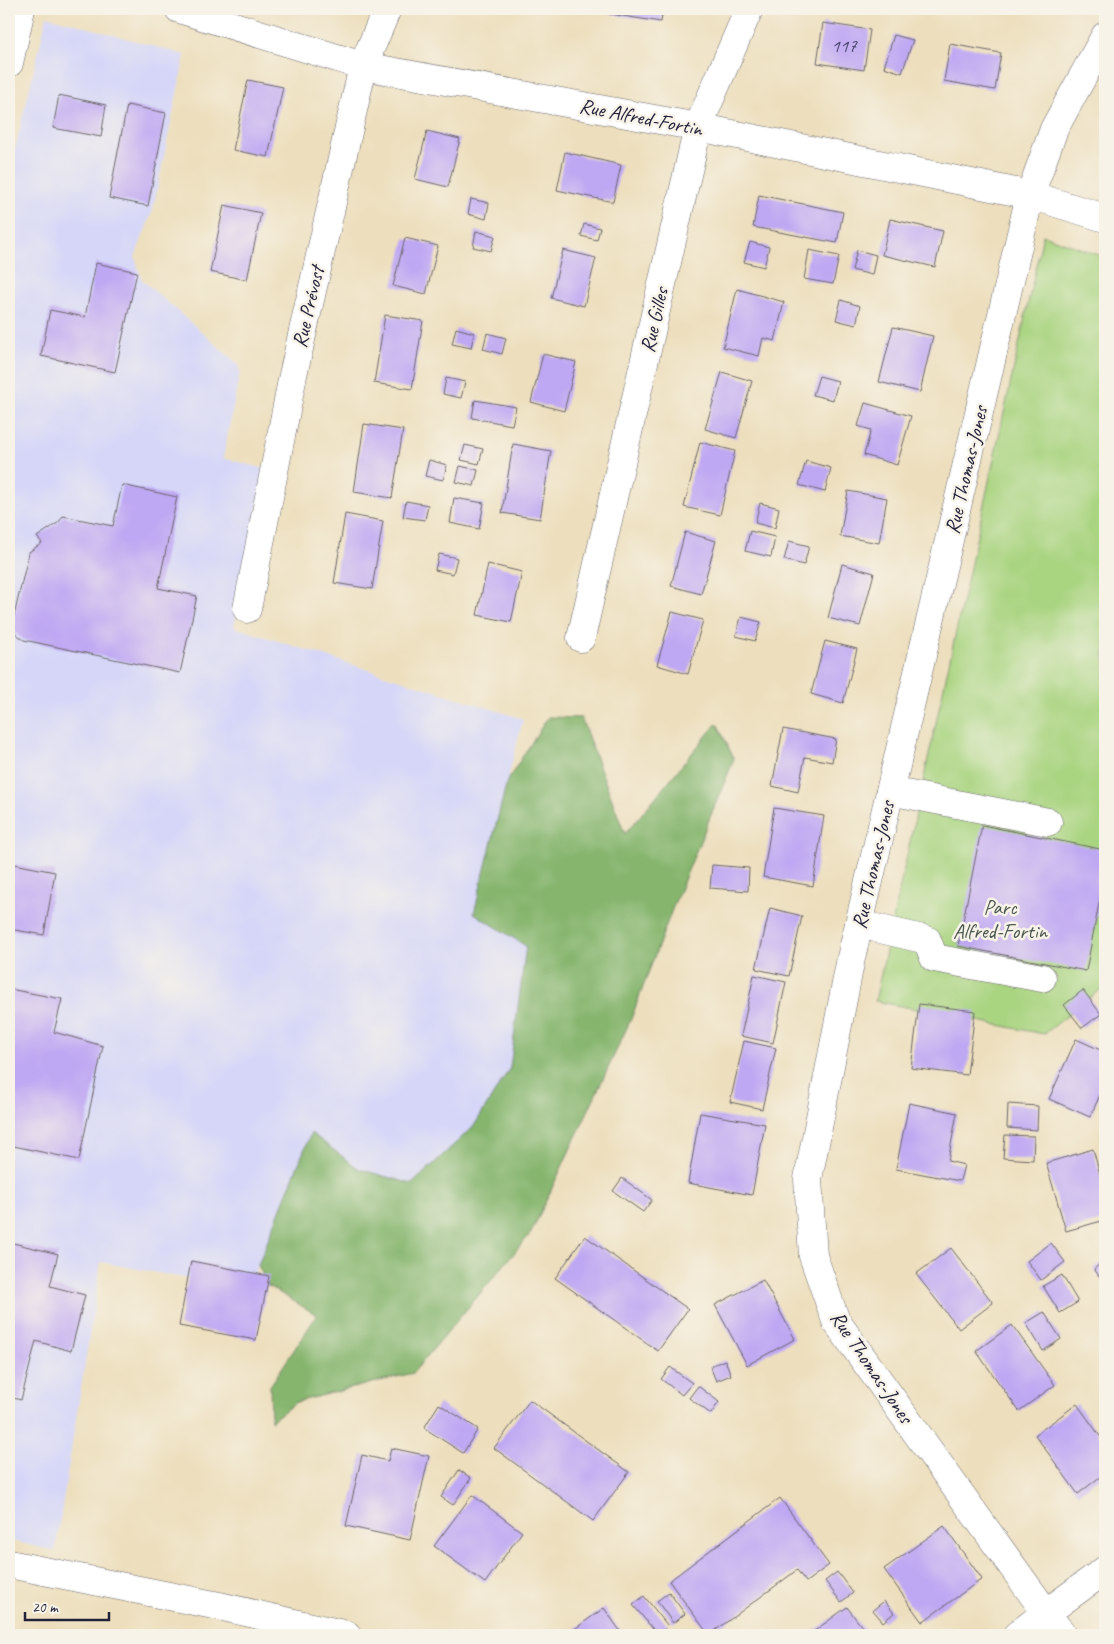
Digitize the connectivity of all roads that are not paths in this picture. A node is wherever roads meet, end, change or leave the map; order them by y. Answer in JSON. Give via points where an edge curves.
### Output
{"nodes":[{"id":1,"x":21,"y":9,"type":"edge"},
{"id":2,"x":179,"y":9,"type":"edge"},
{"id":3,"x":386,"y":9,"type":"edge"},
{"id":4,"x":749,"y":9,"type":"edge"},
{"id":5,"x":1105,"y":36,"type":"edge"},
{"id":6,"x":9,"y":63,"type":"edge"},
{"id":7,"x":363,"y":66,"type":"junction"},
{"id":8,"x":698,"y":128,"type":"junction"},
{"id":9,"x":1030,"y":195,"type":"junction"},
{"id":10,"x":1105,"y":218,"type":"edge"},
{"id":11,"x":247,"y":609,"type":"dead end"},
{"id":12,"x":581,"y":638,"type":"dead end"},
{"id":13,"x":890,"y":791,"type":"junction"},
{"id":14,"x":1048,"y":822,"type":"dead end"},
{"id":15,"x":859,"y":924,"type":"junction"},
{"id":16,"x":1042,"y":978,"type":"dead end"},
{"id":17,"x":9,"y":1564,"type":"edge"},
{"id":18,"x":1105,"y":1570,"type":"edge"},
{"id":19,"x":1046,"y":1613,"type":"junction"},
{"id":20,"x":347,"y":1635,"type":"edge"},
{"id":21,"x":1017,"y":1635,"type":"edge"},
{"id":22,"x":1063,"y":1635,"type":"edge"}],
"edges":[{"from":1,"to":6,"type":"street"},
{"from":2,"to":7,"type":"street","name":"Rue Alfred-Fortin"},
{"from":3,"to":7,"type":"street","name":"Rue Prévost"},
{"from":4,"to":8,"type":"street","name":"Rue Gilles"},
{"from":5,"to":9,"type":"street","name":"Rue Thomas-Jones","via":[[1054,128]]},
{"from":7,"to":8,"type":"street","name":"Rue Alfred-Fortin"},
{"from":7,"to":11,"type":"street","name":"Rue Prévost","via":[[293,375]]},
{"from":8,"to":9,"type":"street","name":"Rue Alfred-Fortin"},
{"from":8,"to":12,"type":"street","name":"Rue Gilles"},
{"from":9,"to":10,"type":"street","name":"Rue Alfred-Fortin"},
{"from":9,"to":13,"type":"street","name":"Rue Thomas-Jones"},
{"from":13,"to":14,"type":"street"},
{"from":13,"to":15,"type":"street","name":"Rue Thomas-Jones"},
{"from":15,"to":16,"type":"street","via":[[927,940],[934,958]]},
{"from":15,"to":19,"type":"street","name":"Rue Thomas-Jones","via":[[808,1179],[813,1256],[836,1321]]},
{"from":17,"to":20,"type":"street"},
{"from":18,"to":19,"type":"street"},
{"from":19,"to":21,"type":"street"},
{"from":19,"to":22,"type":"street","name":"Rue Thomas-Jones"}]}
